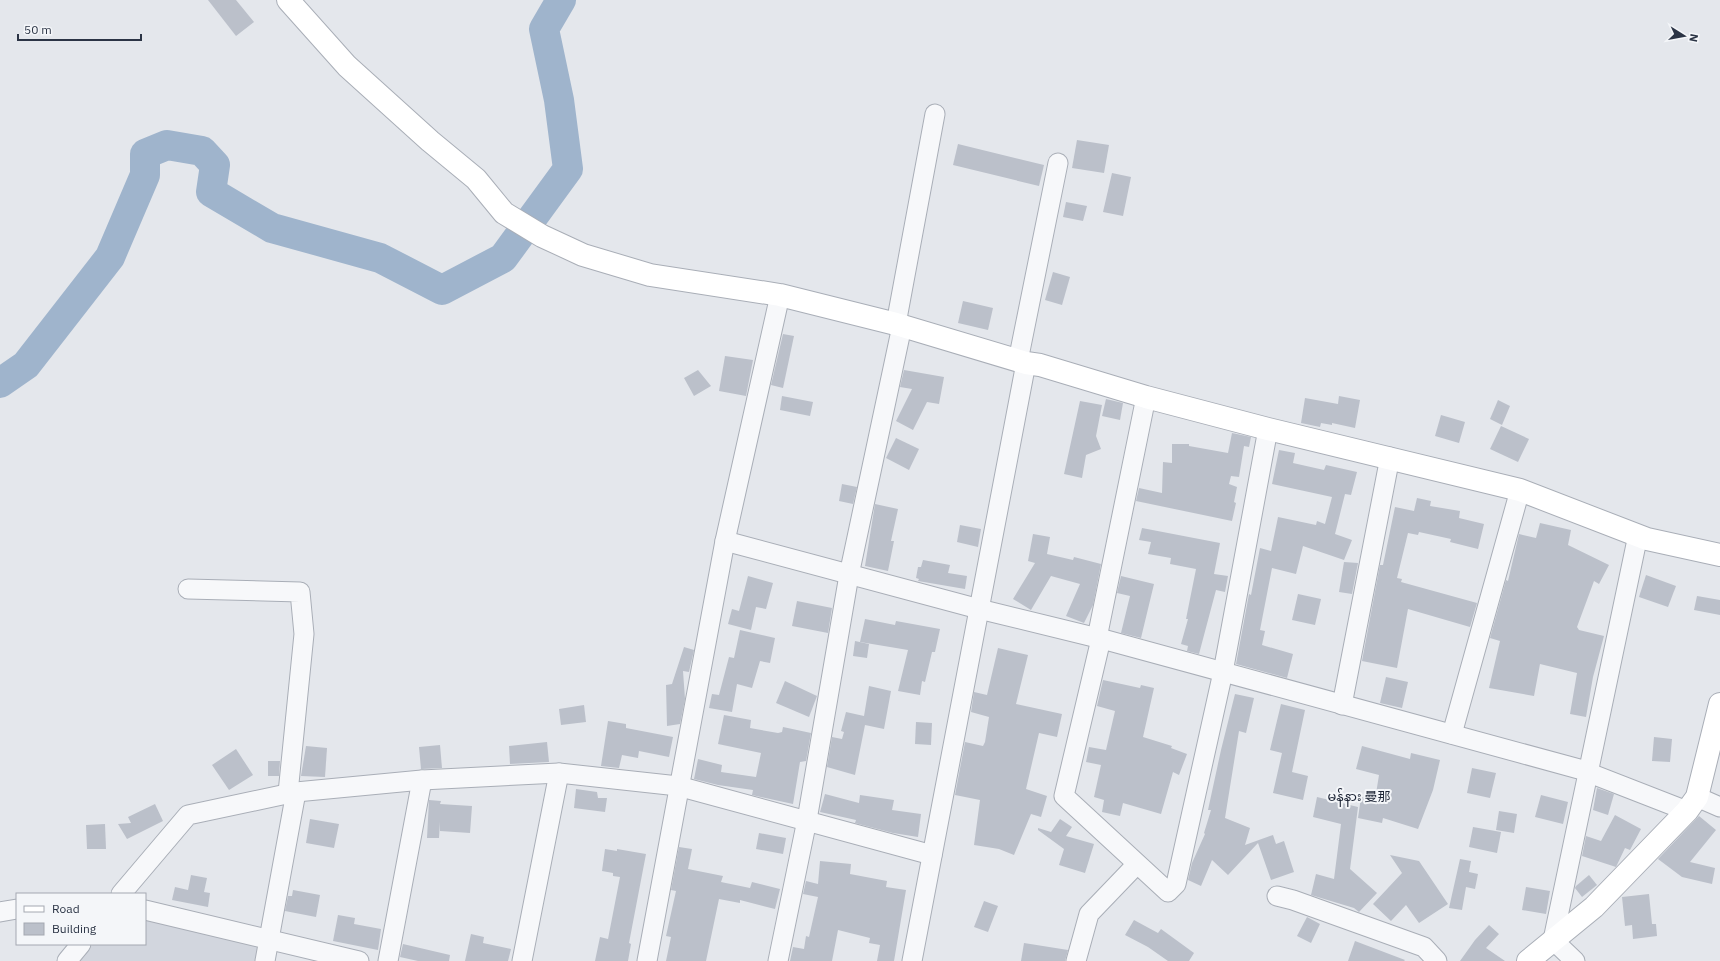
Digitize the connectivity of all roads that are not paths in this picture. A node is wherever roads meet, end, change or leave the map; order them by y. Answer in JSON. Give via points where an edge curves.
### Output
{"nodes":[{"id":1,"x":288,"y":0,"type":"edge"},
{"id":2,"x":935,"y":114,"type":"dead end"},
{"id":3,"x":1058,"y":163,"type":"dead end"},
{"id":4,"x":780,"y":295,"type":"junction"},
{"id":5,"x":899,"y":325,"type":"junction"},
{"id":6,"x":1022,"y":362,"type":"junction"},
{"id":7,"x":1146,"y":397,"type":"junction"},
{"id":8,"x":1268,"y":429,"type":"junction"},
{"id":9,"x":1390,"y":457,"type":"junction"},
{"id":10,"x":1520,"y":490,"type":"junction"},
{"id":11,"x":1638,"y":535,"type":"junction"},
{"id":12,"x":725,"y":541,"type":"junction"},
{"id":13,"x":1720,"y":555,"type":"edge"},
{"id":14,"x":849,"y":575,"type":"junction"},
{"id":15,"x":188,"y":589,"type":"dead end"},
{"id":16,"x":979,"y":609,"type":"junction"},
{"id":17,"x":1099,"y":638,"type":"junction"},
{"id":18,"x":1223,"y":672,"type":"junction"},
{"id":19,"x":1720,"y":704,"type":"edge"},
{"id":20,"x":1342,"y":706,"type":"junction"},
{"id":21,"x":1452,"y":734,"type":"junction"},
{"id":22,"x":559,"y":773,"type":"junction"},
{"id":23,"x":1589,"y":774,"type":"junction"},
{"id":24,"x":422,"y":780,"type":"junction"},
{"id":25,"x":678,"y":786,"type":"junction"},
{"id":26,"x":292,"y":792,"type":"junction"},
{"id":27,"x":1692,"y":804,"type":"junction"},
{"id":28,"x":1720,"y":807,"type":"edge"},
{"id":29,"x":807,"y":820,"type":"junction"},
{"id":30,"x":932,"y":855,"type":"junction"},
{"id":31,"x":1137,"y":864,"type":"junction"},
{"id":32,"x":122,"y":893,"type":"edge"},
{"id":33,"x":1277,"y":896,"type":"dead end"},
{"id":34,"x":16,"y":909,"type":"edge"},
{"id":35,"x":146,"y":910,"type":"edge"},
{"id":36,"x":0,"y":912,"type":"edge"},
{"id":37,"x":270,"y":940,"type":"junction"},
{"id":38,"x":1553,"y":940,"type":"junction"},
{"id":39,"x":80,"y":945,"type":"edge"},
{"id":40,"x":67,"y":961,"type":"edge"},
{"id":41,"x":266,"y":961,"type":"edge"},
{"id":42,"x":358,"y":961,"type":"edge"},
{"id":43,"x":388,"y":961,"type":"edge"},
{"id":44,"x":522,"y":961,"type":"edge"},
{"id":45,"x":647,"y":961,"type":"edge"},
{"id":46,"x":778,"y":961,"type":"edge"},
{"id":47,"x":912,"y":961,"type":"edge"},
{"id":48,"x":1076,"y":961,"type":"edge"},
{"id":49,"x":1437,"y":961,"type":"edge"},
{"id":50,"x":1528,"y":961,"type":"edge"},
{"id":51,"x":1575,"y":961,"type":"edge"}],
"edges":[{"from":1,"to":4,"type":"street","via":[[347,66],[476,179],[504,213],[542,236],[582,255],[650,275]]},
{"from":2,"to":5,"type":"street"},
{"from":3,"to":6,"type":"street"},
{"from":4,"to":5,"type":"street"},
{"from":4,"to":12,"type":"street"},
{"from":5,"to":6,"type":"street"},
{"from":5,"to":14,"type":"street"},
{"from":6,"to":7,"type":"street","via":[[1040,365]]},
{"from":6,"to":16,"type":"street"},
{"from":7,"to":8,"type":"street"},
{"from":7,"to":17,"type":"street"},
{"from":8,"to":9,"type":"street"},
{"from":8,"to":18,"type":"street"},
{"from":9,"to":10,"type":"street"},
{"from":9,"to":20,"type":"street"},
{"from":10,"to":11,"type":"street"},
{"from":10,"to":21,"type":"street"},
{"from":11,"to":13,"type":"street"},
{"from":11,"to":23,"type":"street"},
{"from":12,"to":14,"type":"street"},
{"from":12,"to":25,"type":"street"},
{"from":14,"to":16,"type":"street"},
{"from":14,"to":29,"type":"street"},
{"from":15,"to":26,"type":"street","via":[[300,592],[304,634]]},
{"from":16,"to":17,"type":"street"},
{"from":16,"to":30,"type":"street"},
{"from":17,"to":18,"type":"street"},
{"from":17,"to":31,"type":"street","via":[[1064,796]]},
{"from":18,"to":20,"type":"street"},
{"from":18,"to":31,"type":"street","via":[[1176,884],[1168,892]]},
{"from":19,"to":27,"type":"street"},
{"from":20,"to":21,"type":"street"},
{"from":21,"to":23,"type":"street"},
{"from":22,"to":24,"type":"street"},
{"from":22,"to":25,"type":"street"},
{"from":22,"to":44,"type":"street"},
{"from":23,"to":27,"type":"street"},
{"from":23,"to":38,"type":"street"},
{"from":24,"to":26,"type":"street"},
{"from":24,"to":43,"type":"street"},
{"from":25,"to":29,"type":"street"},
{"from":25,"to":45,"type":"street"},
{"from":26,"to":32,"type":"street","via":[[188,815]]},
{"from":26,"to":37,"type":"street"},
{"from":27,"to":28,"type":"street"},
{"from":27,"to":38,"type":"street","via":[[1594,907]]},
{"from":29,"to":30,"type":"street"},
{"from":29,"to":46,"type":"street"},
{"from":30,"to":47,"type":"street"},
{"from":31,"to":48,"type":"street","via":[[1089,914]]},
{"from":33,"to":49,"type":"street","via":[[1424,947]]},
{"from":34,"to":36,"type":"street"},
{"from":35,"to":37,"type":"street"},
{"from":37,"to":41,"type":"street"},
{"from":37,"to":42,"type":"street"},
{"from":38,"to":50,"type":"street"},
{"from":38,"to":51,"type":"street"},
{"from":39,"to":40,"type":"street"}]}
